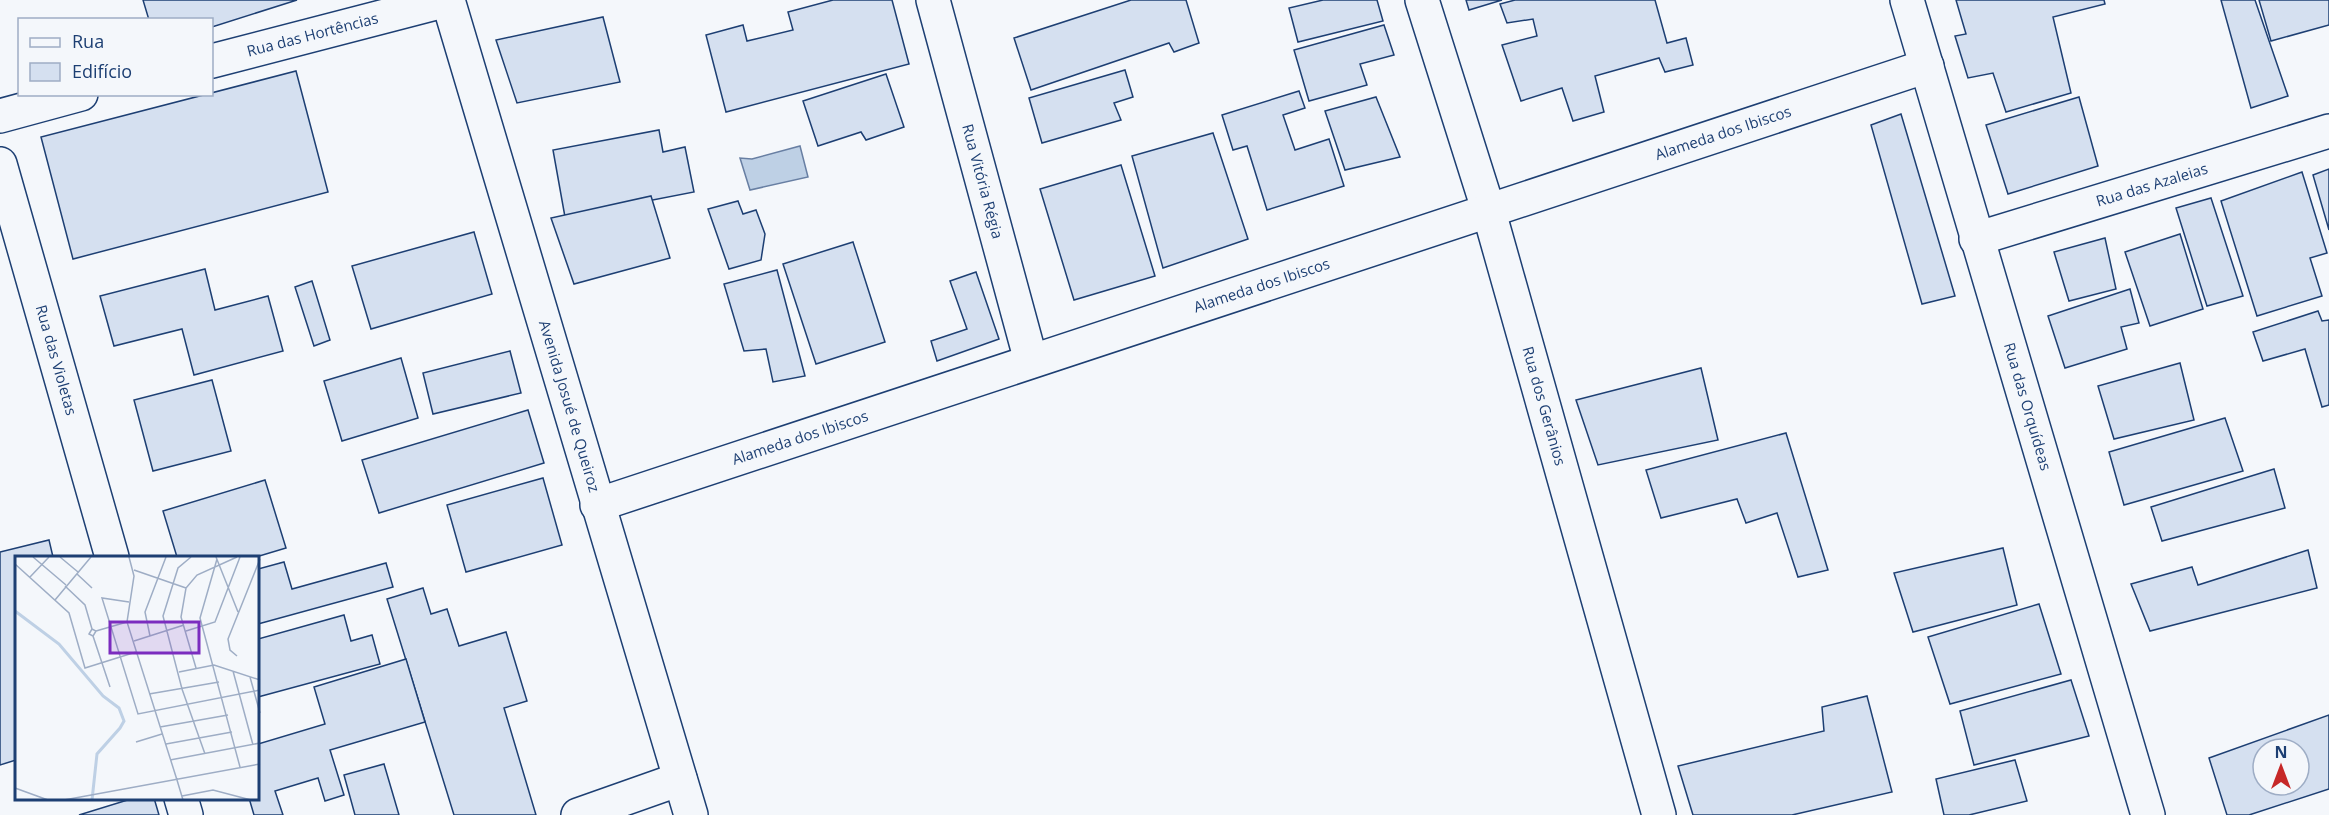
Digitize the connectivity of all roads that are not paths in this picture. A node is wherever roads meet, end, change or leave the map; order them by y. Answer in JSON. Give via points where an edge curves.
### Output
{"nodes":[{"id":1,"x":447,"y":0,"type":"edge"},
{"id":2,"x":933,"y":0,"type":"edge"},
{"id":3,"x":1422,"y":0,"type":"edge"},
{"id":4,"x":1907,"y":0,"type":"edge"},
{"id":5,"x":213,"y":61,"type":"edge"},
{"id":6,"x":1927,"y":66,"type":"junction"},
{"id":7,"x":74,"y":96,"type":"edge"},
{"id":8,"x":0,"y":116,"type":"edge"},
{"id":9,"x":2329,"y":131,"type":"edge"},
{"id":10,"x":0,"y":164,"type":"edge"},
{"id":11,"x":1489,"y":212,"type":"junction"},
{"id":12,"x":1976,"y":239,"type":"junction"},
{"id":13,"x":1031,"y":361,"type":"junction"},
{"id":14,"x":597,"y":506,"type":"junction"},
{"id":15,"x":112,"y":556,"type":"edge"},
{"id":16,"x":680,"y":779,"type":"junction"},
{"id":17,"x":182,"y":800,"type":"edge"},
{"id":18,"x":186,"y":815,"type":"edge"},
{"id":19,"x":578,"y":815,"type":"edge"},
{"id":20,"x":692,"y":815,"type":"edge"},
{"id":21,"x":1659,"y":815,"type":"edge"},
{"id":22,"x":2148,"y":815,"type":"edge"}],
"edges":[{"from":1,"to":5,"type":"street","name":"Rua das Hortências"},
{"from":1,"to":14,"type":"street","name":"Avenida Josué de Queiroz"},
{"from":2,"to":13,"type":"street","name":"Rua Vitória Régia"},
{"from":3,"to":11,"type":"street","name":"Rua dos Gerânios"},
{"from":4,"to":6,"type":"street","name":"Rua das Orquídeas"},
{"from":6,"to":11,"type":"street","name":"Alameda dos Ibiscos"},
{"from":6,"to":12,"type":"street","name":"Rua das Orquídeas"},
{"from":7,"to":8,"type":"street"},
{"from":9,"to":12,"type":"street","name":"Rua das Azaleias"},
{"from":10,"to":15,"type":"street","name":"Rua das Violetas"},
{"from":11,"to":13,"type":"street","name":"Alameda dos Ibiscos"},
{"from":11,"to":21,"type":"street","name":"Rua dos Gerânios"},
{"from":12,"to":22,"type":"street","name":"Rua das Orquídeas"},
{"from":13,"to":14,"type":"street","name":"Alameda dos Ibiscos"},
{"from":14,"to":16,"type":"street","name":"Avenida Josué de Queiroz"},
{"from":16,"to":19,"type":"street"},
{"from":16,"to":20,"type":"street","name":"Avenida Josué de Queiroz"},
{"from":17,"to":18,"type":"street"}]}
